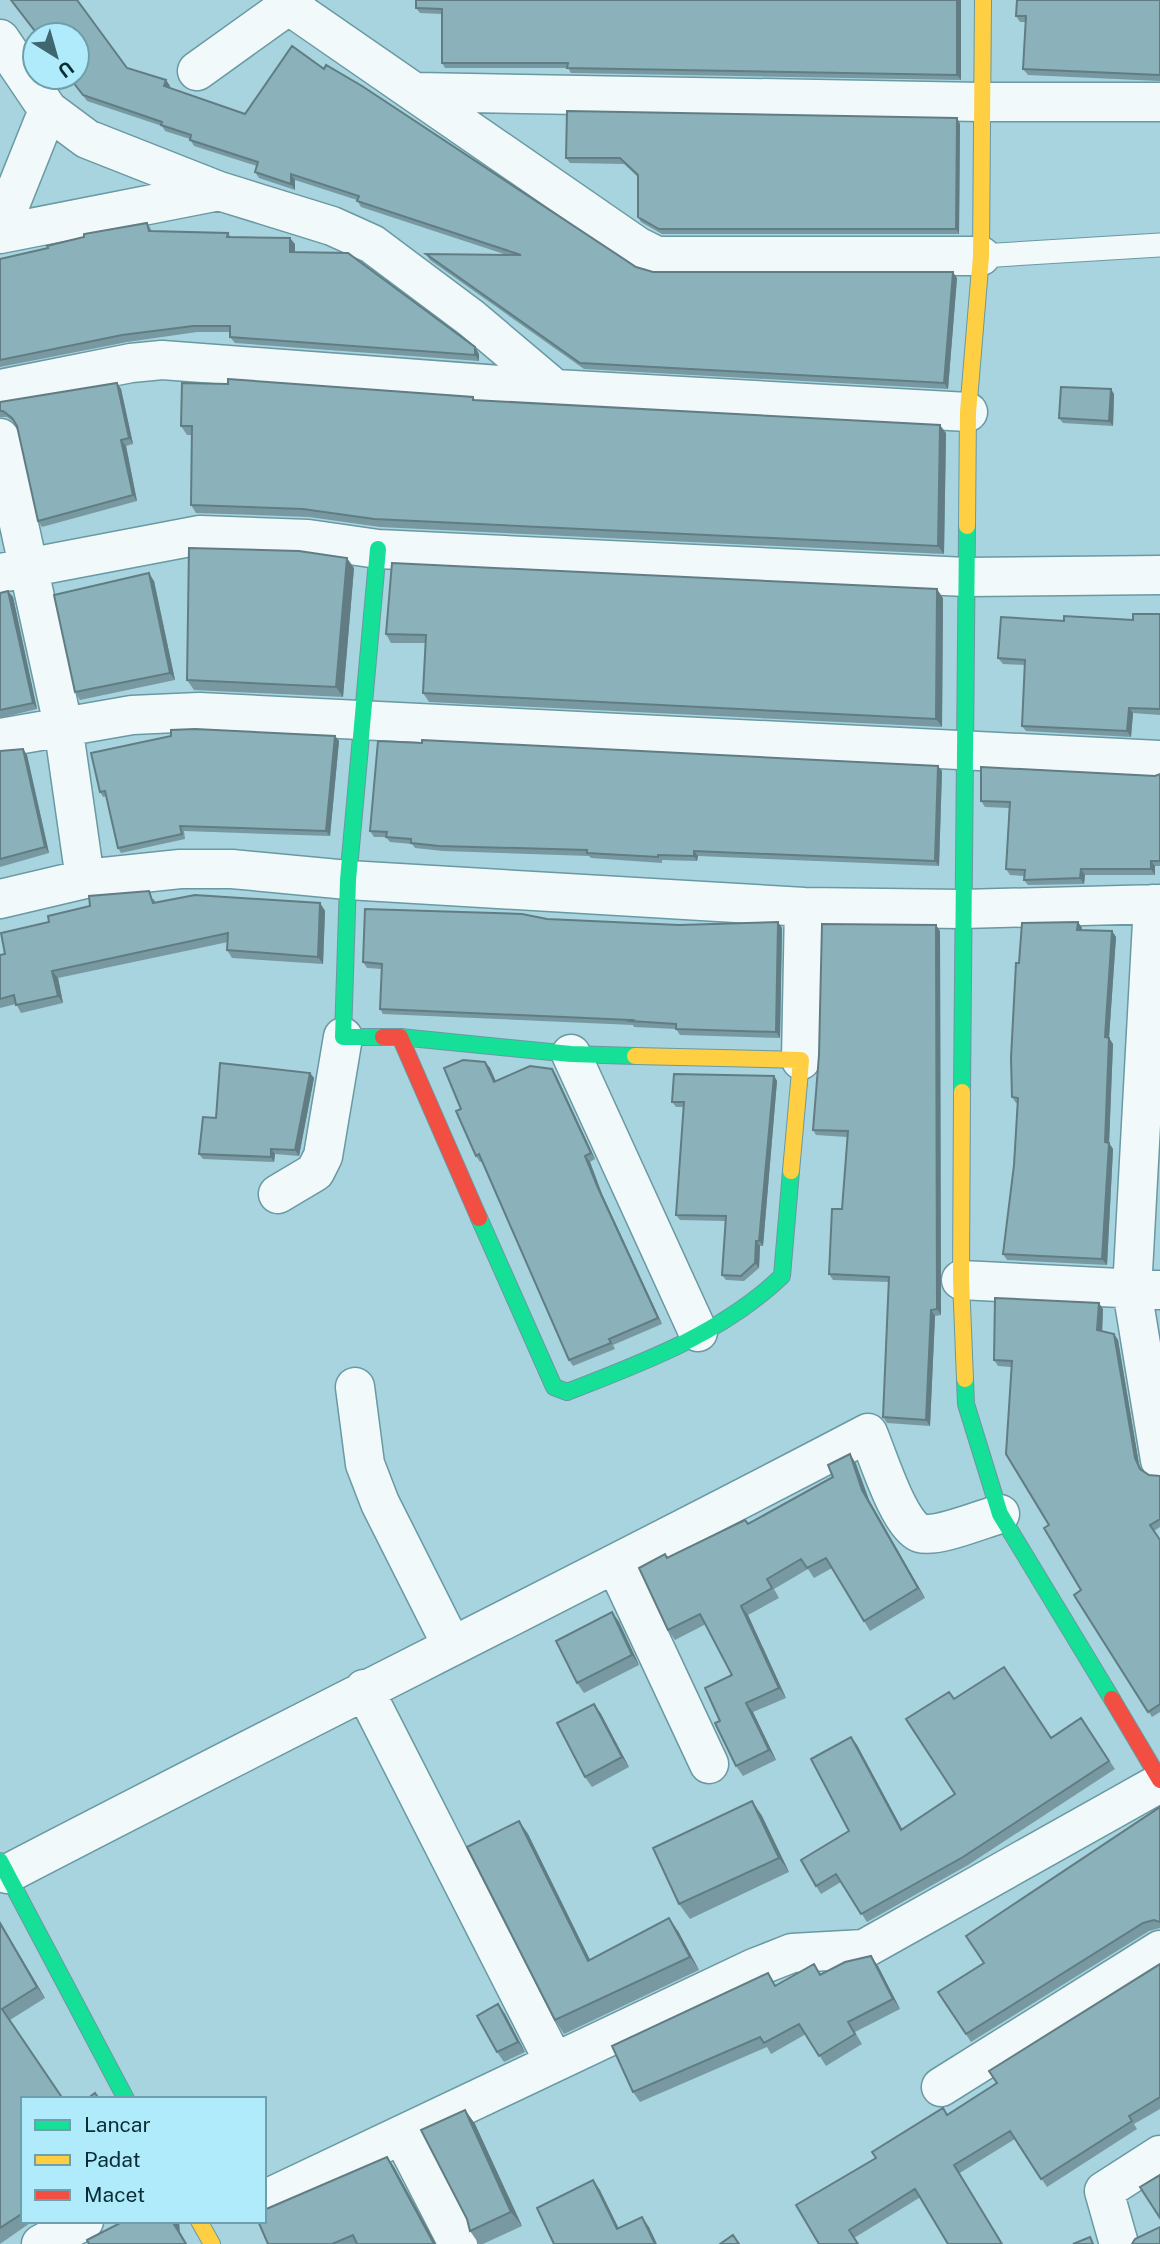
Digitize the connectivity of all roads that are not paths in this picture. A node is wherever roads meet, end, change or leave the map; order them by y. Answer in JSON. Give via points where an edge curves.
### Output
{"nodes":[{"id":1,"x":983,"y":0,"type":"edge"},
{"id":2,"x":292,"y":2,"type":"edge"},
{"id":3,"x":0,"y":39,"type":"edge"},
{"id":4,"x":197,"y":71,"type":"dead end"},
{"id":5,"x":416,"y":92,"type":"junction"},
{"id":6,"x":981,"y":102,"type":"junction"},
{"id":7,"x":1160,"y":102,"type":"edge"},
{"id":8,"x":48,"y":110,"type":"junction"},
{"id":9,"x":219,"y":191,"type":"junction"},
{"id":10,"x":0,"y":232,"type":"edge"},
{"id":11,"x":1160,"y":245,"type":"edge"},
{"id":12,"x":981,"y":256,"type":"junction"},
{"id":13,"x":0,"y":389,"type":"edge"},
{"id":14,"x":555,"y":389,"type":"junction"},
{"id":15,"x":968,"y":412,"type":"junction"},
{"id":16,"x":0,"y":439,"type":"edge"},
{"id":17,"x":379,"y":549,"type":"junction"},
{"id":18,"x":15,"y":569,"type":"edge"},
{"id":19,"x":1160,"y":575,"type":"edge"},
{"id":20,"x":966,"y":577,"type":"junction"},
{"id":21,"x":365,"y":721,"type":"junction"},
{"id":22,"x":64,"y":725,"type":"junction"},
{"id":23,"x":0,"y":738,"type":"edge"},
{"id":24,"x":964,"y":751,"type":"junction"},
{"id":25,"x":1160,"y":760,"type":"edge"},
{"id":26,"x":85,"y":879,"type":"junction"},
{"id":27,"x":348,"y":880,"type":"junction"},
{"id":28,"x":0,"y":899,"type":"edge"},
{"id":29,"x":1157,"y":904,"type":"edge"},
{"id":30,"x":804,"y":907,"type":"junction"},
{"id":31,"x":962,"y":909,"type":"junction"},
{"id":32,"x":343,"y":1037,"type":"junction"},
{"id":33,"x":400,"y":1037,"type":"junction"},
{"id":34,"x":571,"y":1054,"type":"junction"},
{"id":35,"x":801,"y":1060,"type":"junction"},
{"id":36,"x":278,"y":1194,"type":"dead end"},
{"id":37,"x":961,"y":1280,"type":"junction"},
{"id":38,"x":1146,"y":1290,"type":"edge"},
{"id":39,"x":698,"y":1332,"type":"junction"},
{"id":40,"x":355,"y":1387,"type":"dead end"},
{"id":41,"x":1160,"y":1460,"type":"edge"},
{"id":42,"x":1000,"y":1514,"type":"junction"},
{"id":43,"x":616,"y":1565,"type":"junction"},
{"id":44,"x":452,"y":1646,"type":"junction"},
{"id":45,"x":364,"y":1689,"type":"junction"},
{"id":46,"x":1149,"y":1740,"type":"edge"},
{"id":47,"x":709,"y":1764,"type":"dead end"},
{"id":48,"x":1160,"y":1781,"type":"edge"},
{"id":49,"x":4,"y":1867,"type":"edge"},
{"id":50,"x":1160,"y":1950,"type":"edge"},
{"id":51,"x":554,"y":2062,"type":"junction"},
{"id":52,"x":941,"y":2087,"type":"dead end"},
{"id":53,"x":125,"y":2097,"type":"edge"},
{"id":54,"x":402,"y":2135,"type":"junction"},
{"id":55,"x":1160,"y":2155,"type":"edge"},
{"id":56,"x":266,"y":2199,"type":"edge"},
{"id":57,"x":80,"y":2223,"type":"edge"},
{"id":58,"x":41,"y":2244,"type":"edge"},
{"id":59,"x":458,"y":2244,"type":"edge"},
{"id":60,"x":1119,"y":2244,"type":"edge"}],
"edges":[{"from":1,"to":6,"type":"street"},
{"from":2,"to":4,"type":"street"},
{"from":2,"to":5,"type":"street"},
{"from":3,"to":8,"type":"street"},
{"from":5,"to":6,"type":"street"},
{"from":5,"to":12,"type":"street","via":[[657,256]]},
{"from":6,"to":7,"type":"street"},
{"from":6,"to":12,"type":"street"},
{"from":8,"to":9,"type":"street","via":[[86,139]]},
{"from":8,"to":10,"type":"street"},
{"from":9,"to":10,"type":"street"},
{"from":9,"to":14,"type":"street","via":[[332,226],[372,244]]},
{"from":11,"to":12,"type":"lane"},
{"from":12,"to":15,"type":"street"},
{"from":13,"to":14,"type":"street","via":[[162,360]]},
{"from":14,"to":15,"type":"street"},
{"from":15,"to":20,"type":"street"},
{"from":16,"to":18,"type":"street"},
{"from":17,"to":18,"type":"street","via":[[200,535]]},
{"from":17,"to":20,"type":"street"},
{"from":17,"to":21,"type":"street"},
{"from":18,"to":22,"type":"street"},
{"from":19,"to":20,"type":"street"},
{"from":20,"to":24,"type":"street"},
{"from":21,"to":22,"type":"street","via":[[199,712]]},
{"from":21,"to":24,"type":"street"},
{"from":21,"to":27,"type":"street"},
{"from":22,"to":23,"type":"street"},
{"from":22,"to":26,"type":"street"},
{"from":24,"to":25,"type":"street"},
{"from":24,"to":31,"type":"street"},
{"from":26,"to":27,"type":"street","via":[[180,869],[232,869]]},
{"from":26,"to":28,"type":"street"},
{"from":27,"to":30,"type":"street"},
{"from":27,"to":32,"type":"street"},
{"from":29,"to":31,"type":"street"},
{"from":29,"to":38,"type":"street"},
{"from":30,"to":31,"type":"street"},
{"from":30,"to":35,"type":"street"},
{"from":31,"to":37,"type":"street"},
{"from":32,"to":33,"type":"street"},
{"from":32,"to":36,"type":"street","via":[[323,1156],[315,1172]]},
{"from":33,"to":34,"type":"street"},
{"from":33,"to":39,"type":"street","via":[[554,1387],[567,1392],[618,1373]]},
{"from":34,"to":35,"type":"street"},
{"from":34,"to":39,"type":"street"},
{"from":35,"to":39,"type":"street","via":[[782,1276],[767,1294]]},
{"from":37,"to":38,"type":"street"},
{"from":37,"to":42,"type":"street","via":[[966,1404]]},
{"from":38,"to":41,"type":"street"},
{"from":40,"to":44,"type":"street","via":[[365,1464]]},
{"from":42,"to":43,"type":"street","via":[[936,1533],[920,1533],[905,1521],[868,1433]]},
{"from":42,"to":46,"type":"street"},
{"from":43,"to":44,"type":"street"},
{"from":43,"to":47,"type":"street"},
{"from":44,"to":45,"type":"street"},
{"from":45,"to":49,"type":"street"},
{"from":45,"to":51,"type":"street"},
{"from":46,"to":48,"type":"street"},
{"from":48,"to":51,"type":"street","via":[[864,1949],[792,1953]]},
{"from":49,"to":53,"type":"street"},
{"from":50,"to":52,"type":"street"},
{"from":51,"to":54,"type":"street"},
{"from":54,"to":56,"type":"street"},
{"from":54,"to":59,"type":"street"},
{"from":55,"to":60,"type":"street","via":[[1104,2191]]},
{"from":57,"to":58,"type":"street"}]}
